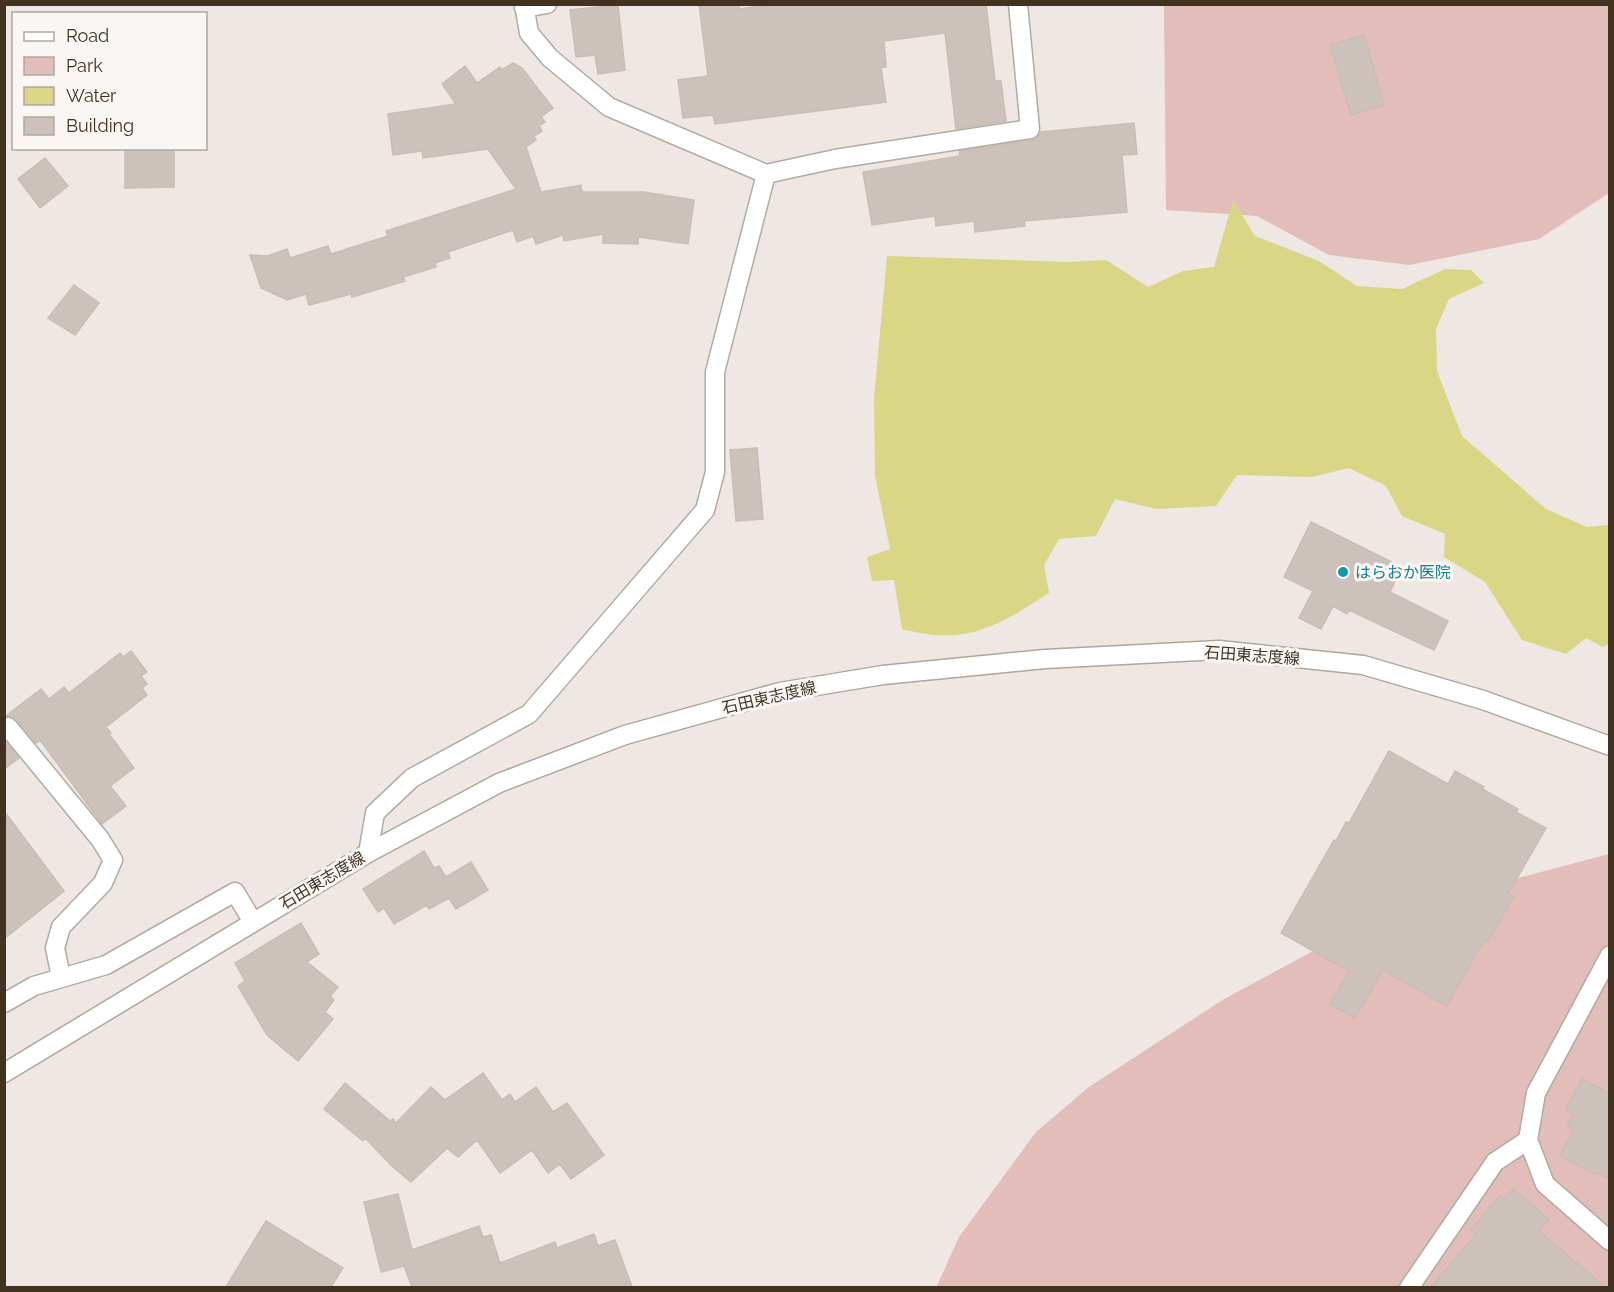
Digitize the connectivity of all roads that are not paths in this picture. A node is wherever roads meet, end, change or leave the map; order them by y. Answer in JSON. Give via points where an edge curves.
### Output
{"nodes":[{"id":1,"x":547,"y":4,"type":"edge"},
{"id":2,"x":1018,"y":4,"type":"edge"},
{"id":3,"x":524,"y":6,"type":"edge"},
{"id":4,"x":766,"y":174,"type":"junction"},
{"id":5,"x":8,"y":727,"type":"dead end"},
{"id":6,"x":1610,"y":746,"type":"edge"},
{"id":7,"x":368,"y":853,"type":"junction"},
{"id":8,"x":253,"y":922,"type":"junction"},
{"id":9,"x":1610,"y":955,"type":"edge"},
{"id":10,"x":61,"y":977,"type":"junction"},
{"id":11,"x":4,"y":1002,"type":"edge"},
{"id":12,"x":4,"y":1073,"type":"edge"},
{"id":13,"x":1528,"y":1140,"type":"junction"},
{"id":14,"x":1610,"y":1241,"type":"edge"},
{"id":15,"x":1409,"y":1287,"type":"edge"}],
"edges":[{"from":1,"to":3,"type":"street"},
{"from":2,"to":4,"type":"street","via":[[1030,129],[836,159]]},
{"from":3,"to":4,"type":"street","via":[[529,33],[550,58],[609,107]]},
{"from":4,"to":7,"type":"street","via":[[716,372],[715,472],[705,510],[529,714],[412,778],[375,813]]},
{"from":5,"to":10,"type":"street","via":[[113,860],[103,883],[61,927],[55,948]]},
{"from":6,"to":7,"type":"street","name":"石田東志度線","via":[[1483,700],[1363,665],[1219,650],[1045,659],[883,675],[780,692],[625,735],[499,783]]},
{"from":7,"to":8,"type":"street","name":"石田東志度線"},
{"from":8,"to":10,"type":"street","via":[[235,892],[106,965]]},
{"from":8,"to":12,"type":"street","name":"石田東志度線"},
{"from":9,"to":13,"type":"street","via":[[1536,1093]]},
{"from":10,"to":11,"type":"street"},
{"from":13,"to":14,"type":"street","via":[[1545,1184]]},
{"from":13,"to":15,"type":"street","via":[[1495,1162]]}]}
